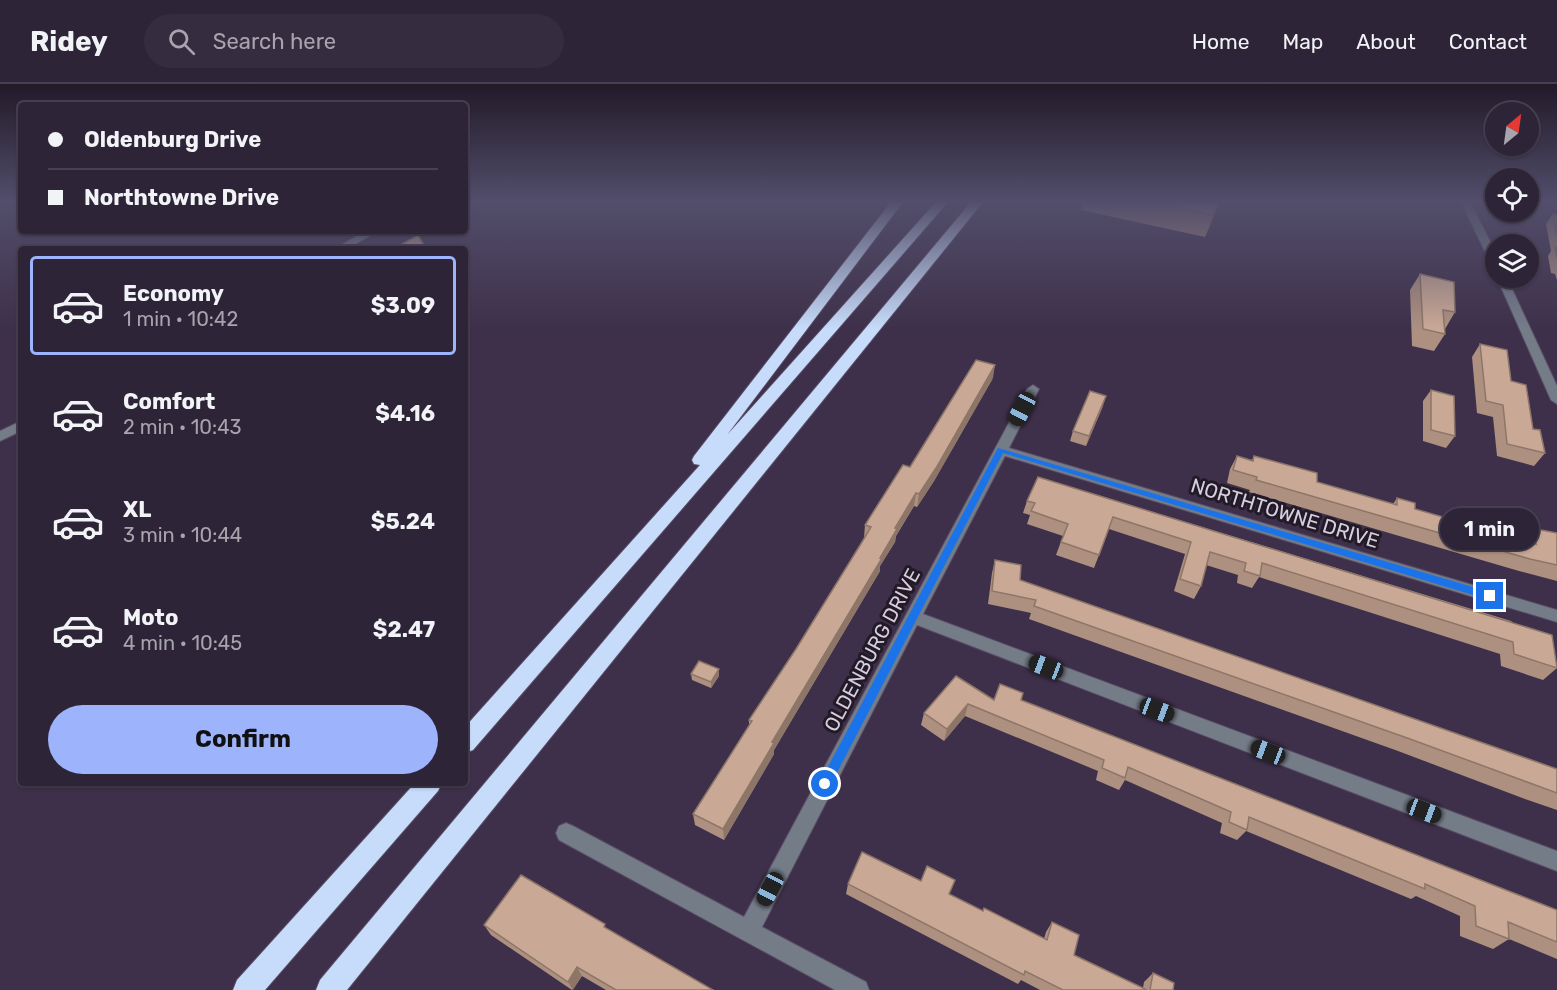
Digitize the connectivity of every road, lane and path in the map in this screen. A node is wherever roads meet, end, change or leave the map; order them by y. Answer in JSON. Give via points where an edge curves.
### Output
{"nodes":[{"id":1,"x":864,"y":244,"type":"edge"},
{"id":2,"x":905,"y":244,"type":"edge"},
{"id":3,"x":942,"y":244,"type":"edge"},
{"id":4,"x":1507,"y":288,"type":"edge"},
{"id":5,"x":1543,"y":369,"type":"junction"},
{"id":6,"x":1557,"y":373,"type":"edge"},
{"id":7,"x":1033,"y":389,"type":"dead end"},
{"id":8,"x":1557,"y":400,"type":"edge"},
{"id":9,"x":18,"y":427,"type":"edge"},
{"id":10,"x":0,"y":437,"type":"edge"},
{"id":11,"x":1001,"y":450,"type":"junction"},
{"id":12,"x":630,"y":556,"type":"junction"},
{"id":13,"x":1557,"y":616,"type":"edge"},
{"id":14,"x":913,"y":617,"type":"junction"},
{"id":15,"x":468,"y":740,"type":"edge"},
{"id":16,"x":427,"y":786,"type":"edge"},
{"id":17,"x":566,"y":833,"type":"dead end"},
{"id":18,"x":1557,"y":861,"type":"edge"},
{"id":19,"x":748,"y":931,"type":"junction"},
{"id":20,"x":247,"y":990,"type":"edge"},
{"id":21,"x":330,"y":990,"type":"edge"},
{"id":22,"x":858,"y":990,"type":"edge"}],
"edges":[{"from":1,"to":12,"type":"highway"},
{"from":2,"to":12,"type":"highway"},
{"from":3,"to":21,"type":"highway"},
{"from":4,"to":5,"type":"street"},
{"from":5,"to":6,"type":"street"},
{"from":5,"to":8,"type":"street"},
{"from":7,"to":11,"type":"street","name":"OLDENBURG DRIVE"},
{"from":9,"to":10,"type":"street"},
{"from":11,"to":13,"type":"street","name":"NORTHTOWNE DRIVE"},
{"from":11,"to":14,"type":"street","name":"OLDENBURG DRIVE"},
{"from":12,"to":15,"type":"highway"},
{"from":14,"to":18,"type":"street"},
{"from":14,"to":19,"type":"street","name":"OLDENBURG DRIVE"},
{"from":16,"to":20,"type":"highway"},
{"from":17,"to":19,"type":"street"},
{"from":19,"to":22,"type":"street"}]}
